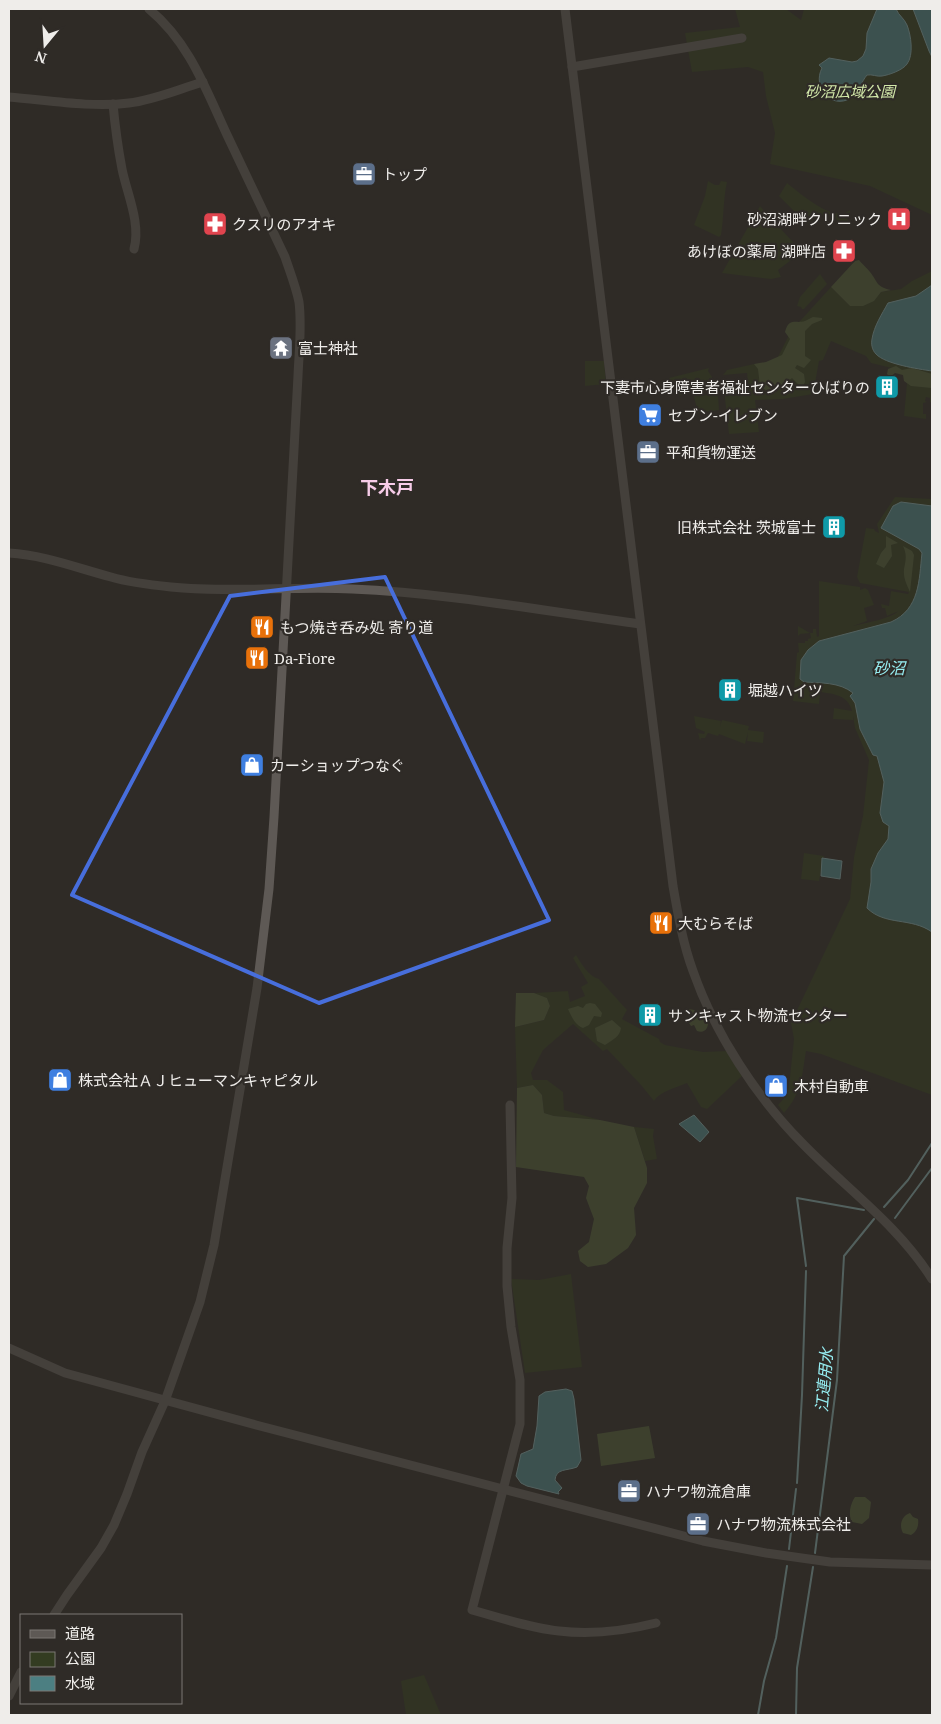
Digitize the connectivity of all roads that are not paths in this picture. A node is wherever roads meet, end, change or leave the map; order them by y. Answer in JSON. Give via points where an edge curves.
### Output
{"nodes":[{"id":1,"x":149,"y":9,"type":"edge"},
{"id":2,"x":565,"y":9,"type":"edge"},
{"id":3,"x":742,"y":38,"type":"dead end"},
{"id":4,"x":572,"y":67,"type":"junction"},
{"id":5,"x":203,"y":82,"type":"junction"},
{"id":6,"x":9,"y":97,"type":"edge"},
{"id":7,"x":113,"y":104,"type":"junction"},
{"id":8,"x":134,"y":249,"type":"dead end"},
{"id":9,"x":9,"y":553,"type":"edge"},
{"id":10,"x":286,"y":588,"type":"junction"},
{"id":11,"x":640,"y":624,"type":"junction"},
{"id":12,"x":510,"y":1106,"type":"dead end"},
{"id":13,"x":932,"y":1279,"type":"edge"},
{"id":14,"x":9,"y":1348,"type":"edge"},
{"id":15,"x":165,"y":1401,"type":"junction"},
{"id":16,"x":504,"y":1489,"type":"junction"},
{"id":17,"x":932,"y":1566,"type":"edge"},
{"id":18,"x":55,"y":1614,"type":"edge"},
{"id":19,"x":656,"y":1623,"type":"dead end"},
{"id":20,"x":20,"y":1674,"type":"edge"},
{"id":21,"x":9,"y":1696,"type":"edge"}],
"edges":[{"from":1,"to":5,"type":"street","via":[[187,51]]},
{"from":2,"to":4,"type":"street"},
{"from":3,"to":4,"type":"street"},
{"from":4,"to":11,"type":"street"},
{"from":5,"to":7,"type":"street","via":[[150,99]]},
{"from":5,"to":10,"type":"street","via":[[285,257],[299,302],[301,327]]},
{"from":6,"to":7,"type":"street"},
{"from":7,"to":8,"type":"street","via":[[122,170],[134,222]]},
{"from":9,"to":10,"type":"street","via":[[46,558],[113,578],[152,585],[209,589]]},
{"from":10,"to":11,"type":"street","via":[[413,593]]},
{"from":10,"to":15,"type":"street","via":[[269,889],[257,988],[214,1245],[200,1302]]},
{"from":11,"to":13,"type":"street","via":[[674,896],[683,940],[709,1008],[733,1053],[767,1103],[804,1145],[894,1229]]},
{"from":12,"to":16,"type":"street","via":[[512,1198],[507,1286],[521,1406],[520,1424]]},
{"from":14,"to":15,"type":"street","via":[[65,1373]]},
{"from":15,"to":16,"type":"street"},
{"from":15,"to":18,"type":"street","via":[[110,1533]]},
{"from":16,"to":17,"type":"street","via":[[702,1541],[766,1553],[830,1562]]},
{"from":16,"to":19,"type":"street","via":[[472,1610],[559,1631],[602,1633]]},
{"from":20,"to":21,"type":"street"}]}
